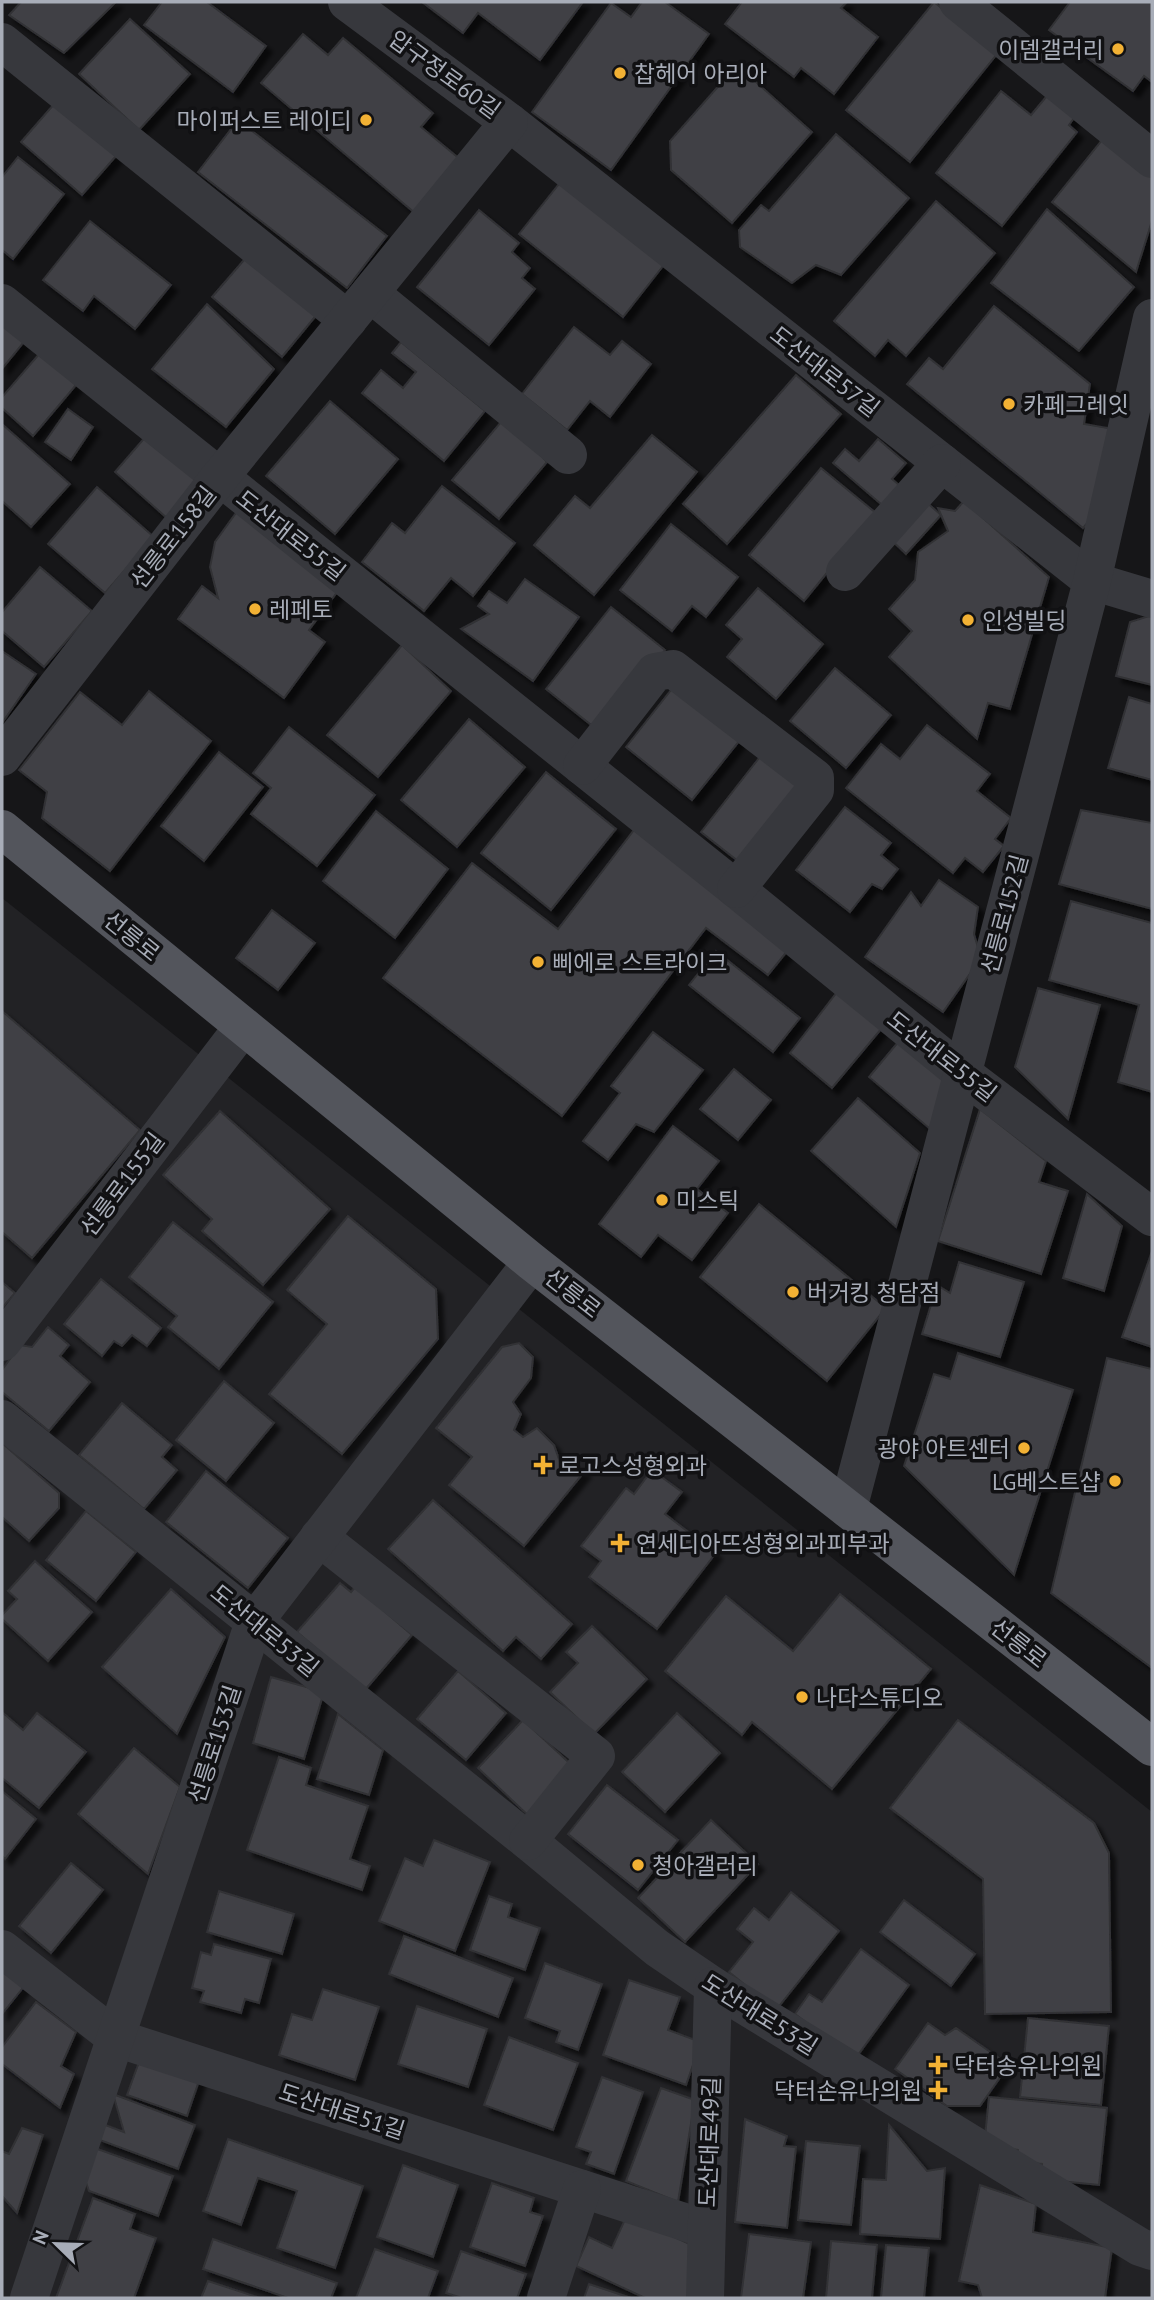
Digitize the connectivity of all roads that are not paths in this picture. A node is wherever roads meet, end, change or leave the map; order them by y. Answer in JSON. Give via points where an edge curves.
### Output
{"nodes":[{"id":1,"x":347,"y":2,"type":"edge"},
{"id":2,"x":958,"y":2,"type":"edge"},
{"id":3,"x":2,"y":42,"type":"edge"},
{"id":4,"x":509,"y":122,"type":"junction"},
{"id":5,"x":1152,"y":159,"type":"edge"},
{"id":6,"x":2,"y":303,"type":"edge"},
{"id":7,"x":359,"y":306,"type":"junction"},
{"id":8,"x":1152,"y":318,"type":"edge"},
{"id":9,"x":568,"y":455,"type":"dead end"},
{"id":10,"x":942,"y":463,"type":"junction"},
{"id":11,"x":219,"y":478,"type":"junction"},
{"id":12,"x":845,"y":572,"type":"dead end"},
{"id":13,"x":1092,"y":581,"type":"junction"},
{"id":14,"x":1152,"y":599,"type":"edge"},
{"id":15,"x":2,"y":757,"type":"edge"},
{"id":16,"x":582,"y":766,"type":"junction"},
{"id":17,"x":2,"y":830,"type":"edge"},
{"id":18,"x":736,"y":889,"type":"junction"},
{"id":19,"x":243,"y":1027,"type":"junction"},
{"id":20,"x":962,"y":1073,"type":"junction"},
{"id":21,"x":1152,"y":1217,"type":"edge"},
{"id":22,"x":532,"y":1262,"type":"junction"},
{"id":23,"x":2,"y":1342,"type":"edge"},
{"id":24,"x":2,"y":1419,"type":"edge"},
{"id":25,"x":848,"y":1509,"type":"junction"},
{"id":26,"x":320,"y":1537,"type":"junction"},
{"id":27,"x":254,"y":1622,"type":"junction"},
{"id":28,"x":1152,"y":1747,"type":"edge"},
{"id":29,"x":528,"y":1841,"type":"junction"},
{"id":30,"x":2,"y":1949,"type":"edge"},
{"id":31,"x":713,"y":1986,"type":"junction"},
{"id":32,"x":116,"y":2038,"type":"junction"},
{"id":33,"x":582,"y":2189,"type":"junction"},
{"id":34,"x":706,"y":2229,"type":"junction"},
{"id":35,"x":1152,"y":2251,"type":"edge"},
{"id":36,"x":29,"y":2298,"type":"edge"},
{"id":37,"x":546,"y":2298,"type":"edge"},
{"id":38,"x":705,"y":2298,"type":"edge"}],
"edges":[{"from":1,"to":4,"type":"street","name":"압구정로60길"},
{"from":2,"to":5,"type":"street"},
{"from":3,"to":7,"type":"street"},
{"from":4,"to":7,"type":"street","name":"선릉로158길"},
{"from":4,"to":10,"type":"street","name":"도산대로57길"},
{"from":6,"to":11,"type":"street","name":"도산대로55길"},
{"from":7,"to":9,"type":"street"},
{"from":7,"to":11,"type":"street","name":"선릉로158길"},
{"from":8,"to":13,"type":"street","name":"선릉로152길"},
{"from":10,"to":12,"type":"street"},
{"from":10,"to":13,"type":"street","name":"도산대로57길"},
{"from":11,"to":15,"type":"street","name":"선릉로158길"},
{"from":11,"to":16,"type":"street","name":"도산대로55길"},
{"from":13,"to":14,"type":"street","name":"도산대로57길"},
{"from":13,"to":20,"type":"street","name":"선릉로152길"},
{"from":16,"to":18,"type":"street","name":"도산대로55길"},
{"from":16,"to":18,"type":"street","via":[[655,672],[673,669],[816,778],[815,790]]},
{"from":17,"to":19,"type":"main road","name":"선릉로"},
{"from":18,"to":20,"type":"street","name":"도산대로55길"},
{"from":19,"to":22,"type":"main road","name":"선릉로"},
{"from":19,"to":23,"type":"street","name":"선릉로155길"},
{"from":20,"to":21,"type":"street","name":"도산대로55길"},
{"from":20,"to":25,"type":"street","name":"선릉로152길"},
{"from":22,"to":25,"type":"main road","name":"선릉로"},
{"from":22,"to":26,"type":"street","name":"선릉로153길"},
{"from":24,"to":27,"type":"street","name":"도산대로53길"},
{"from":25,"to":28,"type":"main road","name":"선릉로"},
{"from":26,"to":27,"type":"street","name":"선릉로153길"},
{"from":26,"to":29,"type":"street","via":[[596,1756]]},
{"from":27,"to":29,"type":"street","name":"도산대로53길"},
{"from":27,"to":32,"type":"street","name":"선릉로153길"},
{"from":29,"to":31,"type":"street","name":"도산대로53길","via":[[657,1948]]},
{"from":30,"to":32,"type":"street","name":"도산대로51길"},
{"from":31,"to":34,"type":"street","name":"도산대로49길"},
{"from":31,"to":35,"type":"street","name":"도산대로53길"},
{"from":32,"to":33,"type":"street","name":"도산대로51길"},
{"from":32,"to":36,"type":"street","name":"선릉로153길"},
{"from":33,"to":34,"type":"street","name":"도산대로51길"},
{"from":33,"to":37,"type":"street"},
{"from":34,"to":38,"type":"street","name":"도산대로49길"}]}
